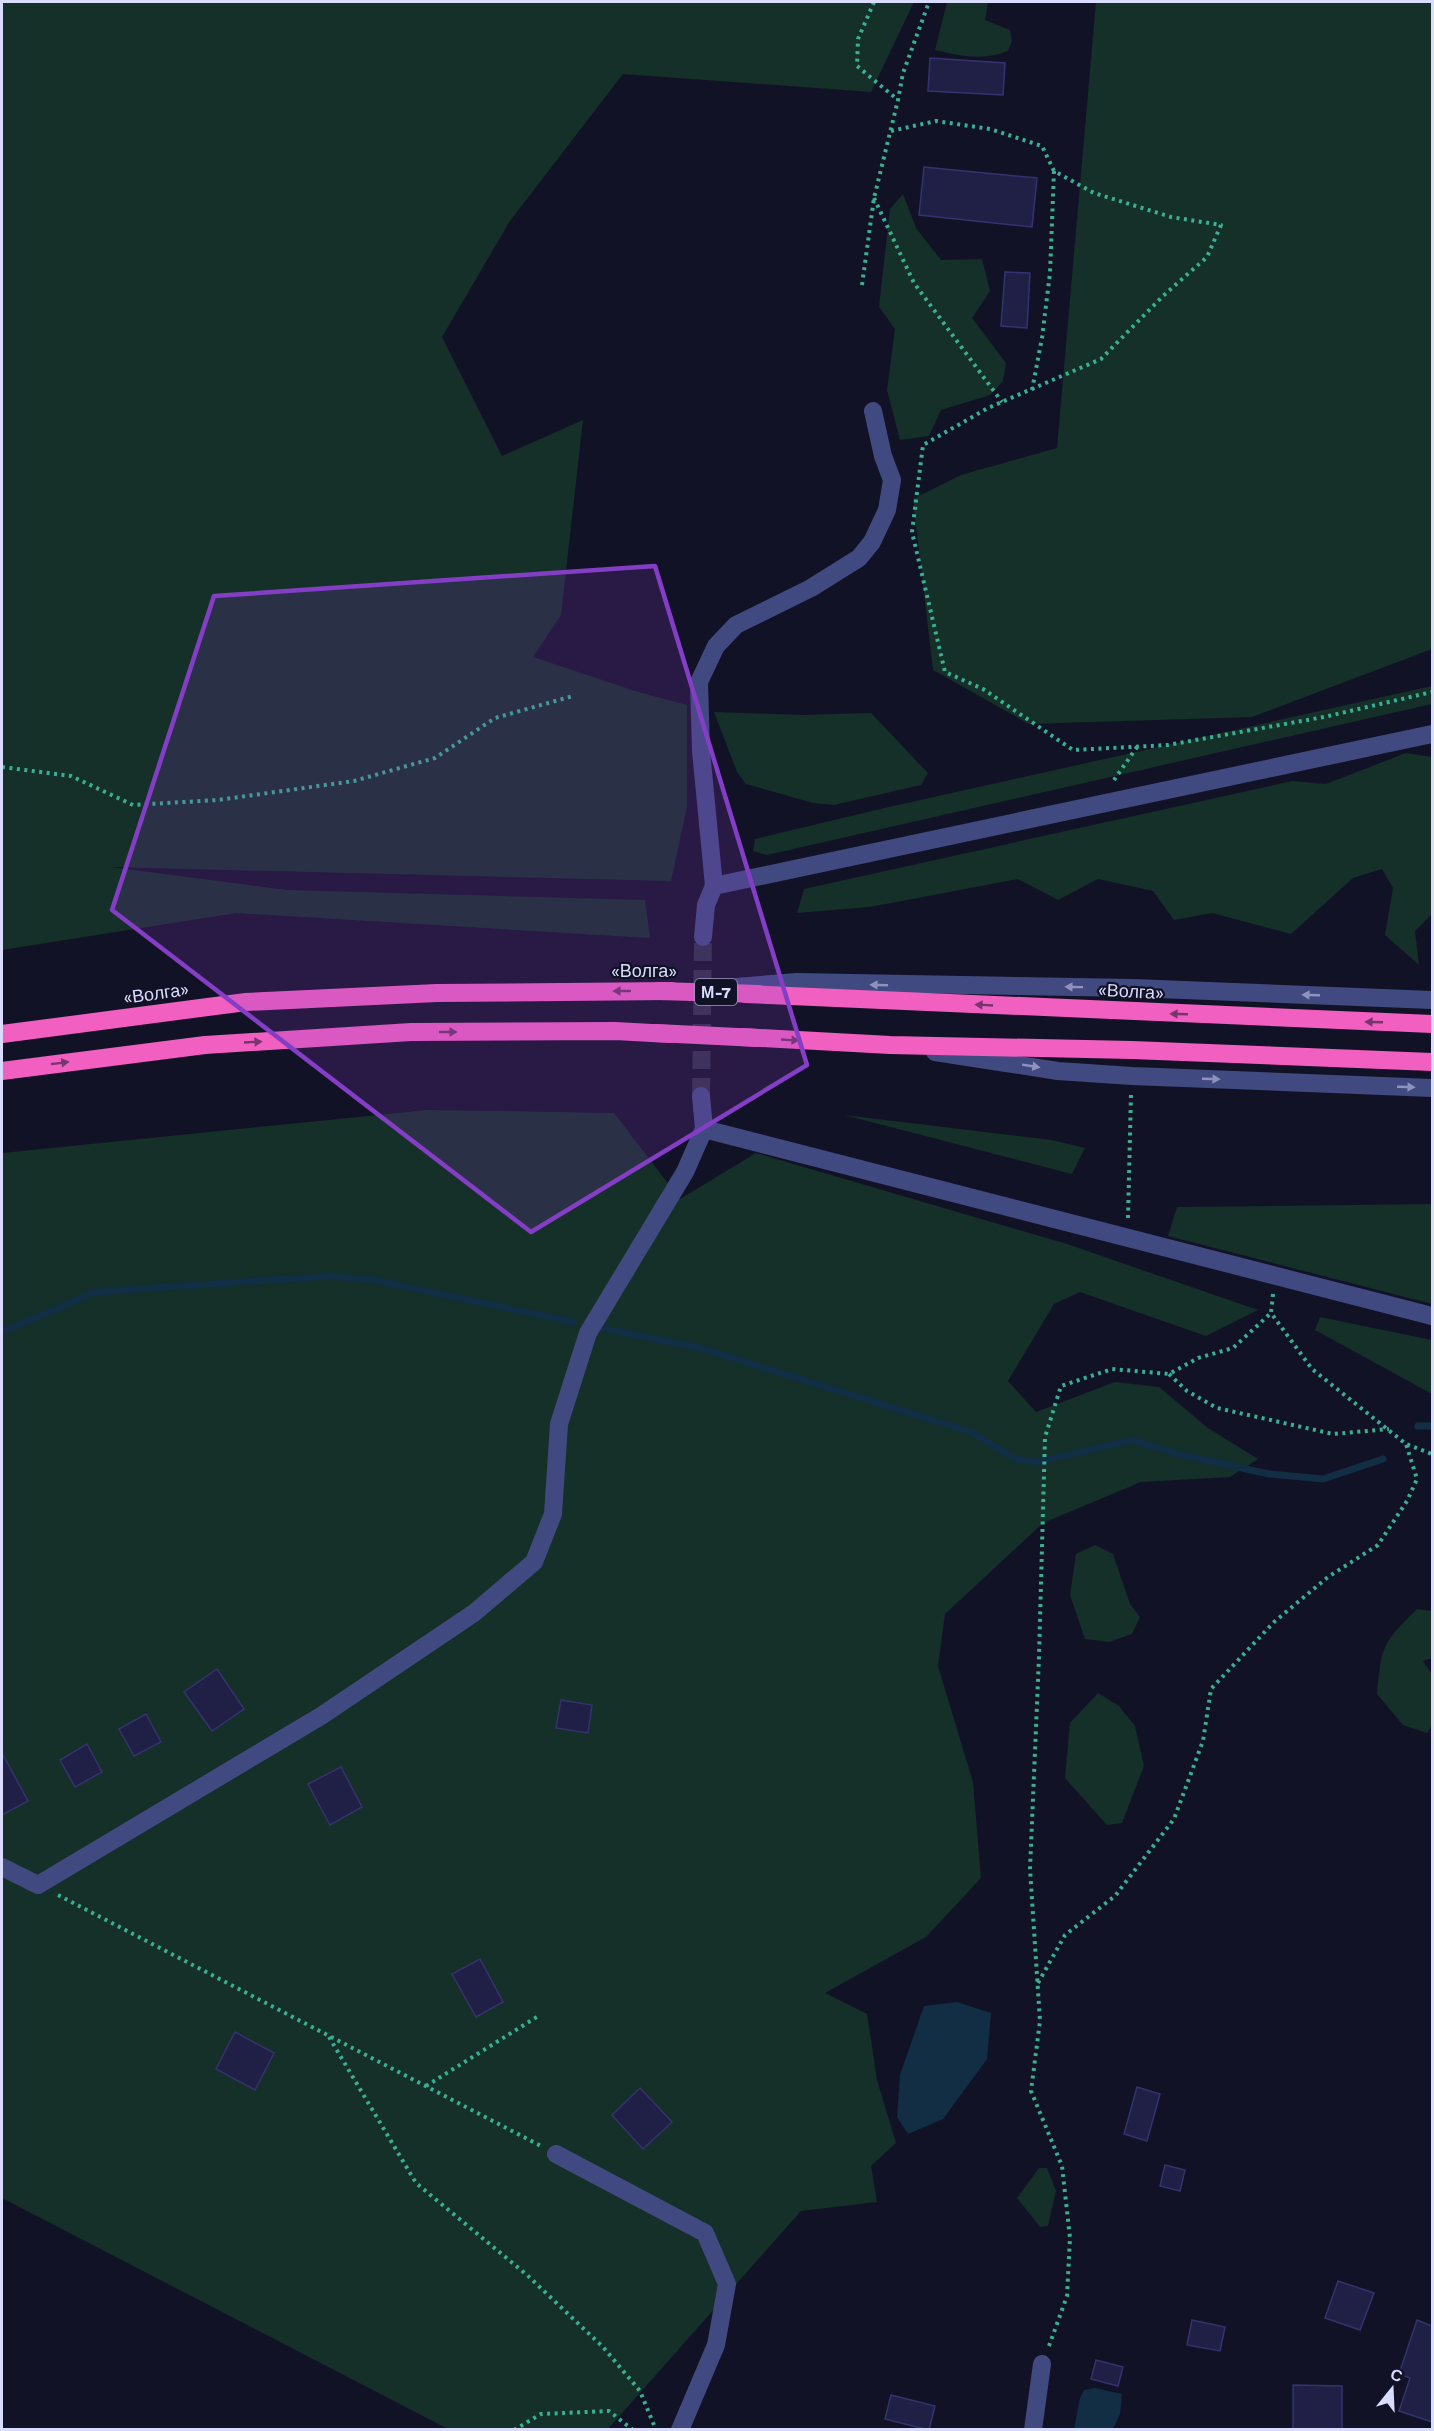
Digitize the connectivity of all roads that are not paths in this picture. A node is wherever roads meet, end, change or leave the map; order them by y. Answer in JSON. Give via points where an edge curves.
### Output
{"nodes":[{"id":1,"x":873,"y":411,"type":"dead end"},
{"id":2,"x":1432,"y":734,"type":"edge"},
{"id":3,"x":714,"y":886,"type":"junction"},
{"id":4,"x":703,"y":937,"type":"tunnel mouth"},
{"id":5,"x":659,"y":991,"type":"junction"},
{"id":6,"x":683,"y":991,"type":"junction"},
{"id":7,"x":759,"y":994,"type":"junction"},
{"id":8,"x":1432,"y":1000,"type":"edge"},
{"id":9,"x":1432,"y":1024,"type":"edge"},
{"id":10,"x":2,"y":1034,"type":"edge"},
{"id":11,"x":890,"y":1045,"type":"junction"},
{"id":12,"x":1432,"y":1062,"type":"edge"},
{"id":13,"x":2,"y":1071,"type":"edge"},
{"id":14,"x":1432,"y":1088,"type":"edge"},
{"id":15,"x":701,"y":1096,"type":"tunnel mouth"},
{"id":16,"x":704,"y":1130,"type":"junction"},
{"id":17,"x":1432,"y":1316,"type":"edge"},
{"id":18,"x":2,"y":1867,"type":"edge"},
{"id":19,"x":556,"y":2154,"type":"road end"},
{"id":20,"x":1042,"y":2364,"type":"road end"},
{"id":21,"x":680,"y":2430,"type":"edge"},
{"id":22,"x":1033,"y":2430,"type":"edge"}],
"edges":[{"from":1,"to":3,"type":"street","via":[[892,480],[887,510],[872,542],[859,558],[811,588],[736,626],[716,646],[699,682],[701,751]]},
{"from":2,"to":3,"type":"street"},
{"from":3,"to":4,"type":"street","via":[[706,905]]},
{"from":5,"to":6,"type":"highway","name":"«Волга»","number":"М-7"},
{"from":5,"to":7,"type":"highway","bridge":true},
{"from":5,"to":10,"type":"highway","name":"«Волга»","number":"М-7","one_way":true,"via":[[437,993],[246,1002]]},
{"from":6,"to":7,"type":"highway","name":"«Волга»","number":"М-7"},
{"from":8,"to":6,"type":"street","one_way":true,"via":[[1133,988],[797,982]]},
{"from":9,"to":7,"type":"highway","name":"«Волга»","number":"М-7","one_way":true},
{"from":11,"to":12,"type":"highway"},
{"from":13,"to":11,"type":"highway","one_way":true,"via":[[205,1045],[411,1032],[615,1031]]},
{"from":11,"to":14,"type":"street","one_way":true,"via":[[1058,1071]]},
{"from":15,"to":16,"type":"street"},
{"from":16,"to":17,"type":"street"},
{"from":16,"to":18,"type":"street","via":[[685,1172],[588,1333],[560,1424],[553,1514],[534,1562],[474,1614],[321,1716],[38,1885]]},
{"from":19,"to":21,"type":"street","via":[[705,2233],[727,2284],[716,2345]]},
{"from":20,"to":22,"type":"street"}]}
